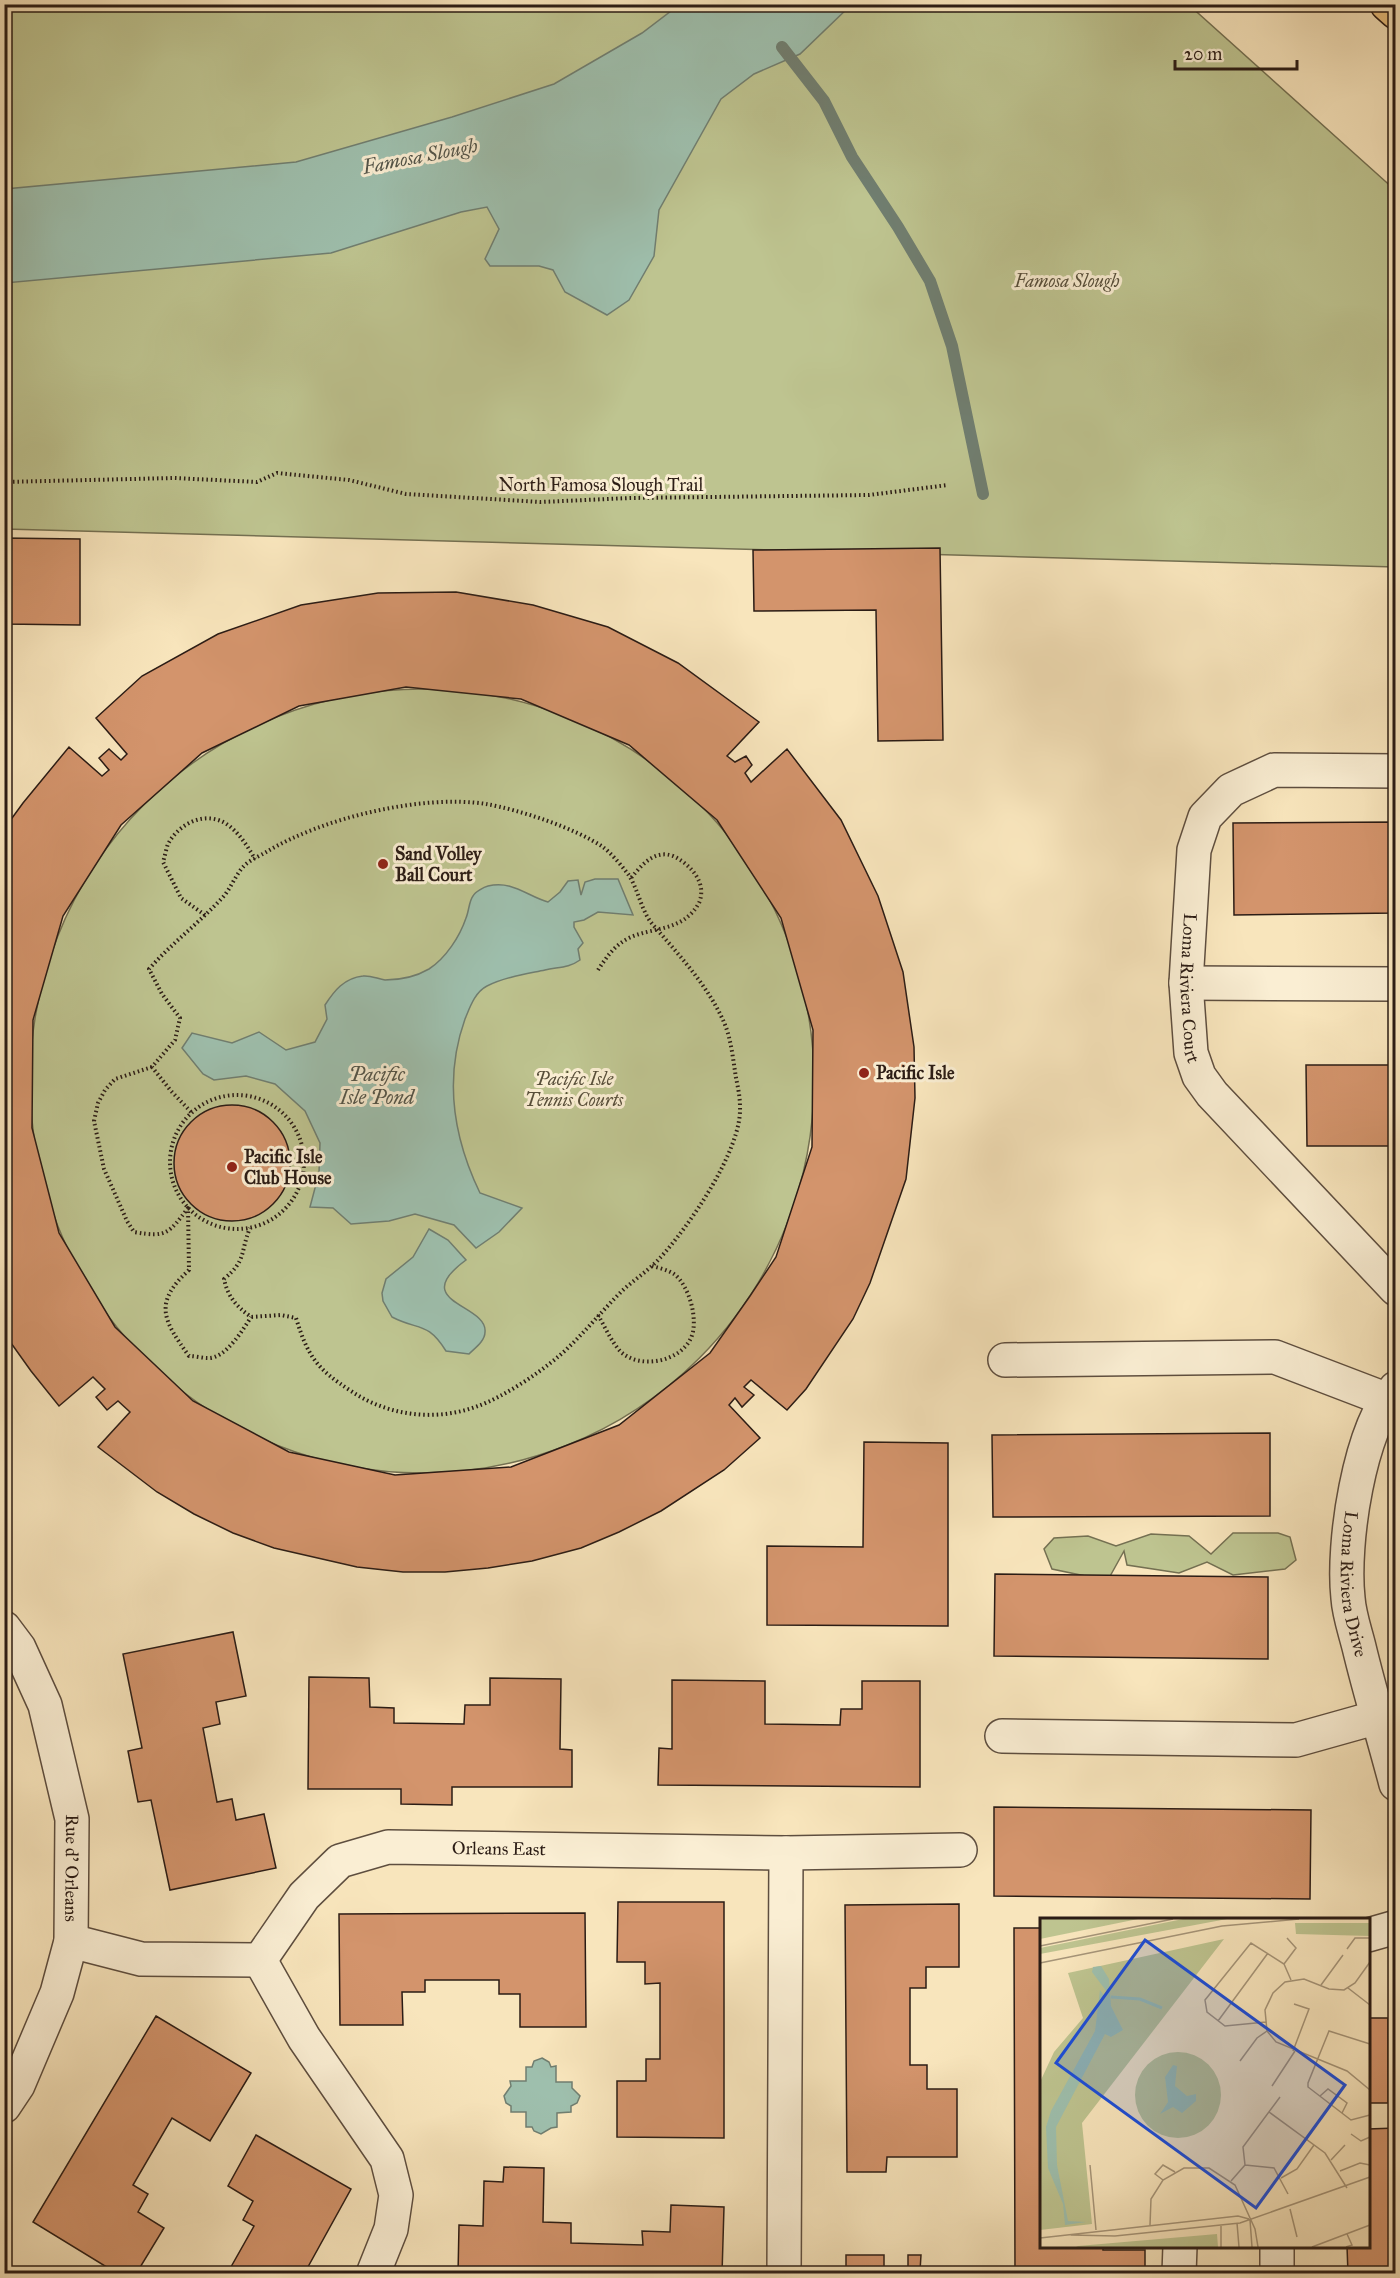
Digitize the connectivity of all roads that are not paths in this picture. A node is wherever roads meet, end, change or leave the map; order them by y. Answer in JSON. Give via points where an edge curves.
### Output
{"nodes":[{"id":1,"x":1387,"y":4,"type":"edge"},
{"id":2,"x":1395,"y":12,"type":"edge"},
{"id":3,"x":1395,"y":771,"type":"edge"},
{"id":4,"x":1186,"y":983,"type":"junction"},
{"id":5,"x":1395,"y":984,"type":"edge"},
{"id":6,"x":1395,"y":1289,"type":"edge"},
{"id":7,"x":1005,"y":1360,"type":"dead end"},
{"id":8,"x":1390,"y":1393,"type":"edge"},
{"id":9,"x":4,"y":1628,"type":"edge"},
{"id":10,"x":1382,"y":1702,"type":"edge"},
{"id":11,"x":1002,"y":1736,"type":"dead end"},
{"id":12,"x":1395,"y":1784,"type":"edge"},
{"id":13,"x":960,"y":1850,"type":"dead end"},
{"id":14,"x":786,"y":1853,"type":"junction"},
{"id":15,"x":1395,"y":1927,"type":"edge"},
{"id":16,"x":1370,"y":1934,"type":"edge"},
{"id":17,"x":71,"y":1941,"type":"junction"},
{"id":18,"x":260,"y":1960,"type":"junction"},
{"id":19,"x":4,"y":2106,"type":"edge"},
{"id":20,"x":1180,"y":2248,"type":"edge"},
{"id":21,"x":1277,"y":2248,"type":"edge"},
{"id":22,"x":373,"y":2274,"type":"edge"},
{"id":23,"x":784,"y":2274,"type":"edge"},
{"id":24,"x":1179,"y":2274,"type":"edge"},
{"id":25,"x":1277,"y":2274,"type":"edge"}],
"edges":[{"from":1,"to":2,"type":"highway"},
{"from":3,"to":4,"type":"street","name":"Loma Riviera Court","via":[[1274,770],[1231,790],[1205,817],[1194,850]]},
{"from":4,"to":5,"type":"street"},
{"from":4,"to":6,"type":"street","name":"Loma Riviera Court","via":[[1191,1053],[1199,1076]]},
{"from":7,"to":8,"type":"street","via":[[1275,1357]]},
{"from":8,"to":10,"type":"street","name":"Loma Riviera Drive","via":[[1362,1456],[1349,1526],[1348,1598]]},
{"from":9,"to":17,"type":"street","name":"Rue d' Orleans","via":[[19,1648],[45,1705],[72,1819]]},
{"from":10,"to":11,"type":"street","via":[[1296,1740]]},
{"from":10,"to":12,"type":"street","name":"Loma Riviera Drive"},
{"from":13,"to":14,"type":"street","name":"Orleans East"},
{"from":14,"to":18,"type":"street","name":"Orleans East","via":[[388,1847],[340,1861],[304,1896]]},
{"from":14,"to":23,"type":"street"},
{"from":15,"to":16,"type":"street"},
{"from":17,"to":18,"type":"street","via":[[141,1959]]},
{"from":17,"to":19,"type":"street","name":"Rue d' Orleans","via":[[57,1993],[18,2085]]},
{"from":18,"to":22,"type":"street","via":[[304,2038],[387,2159],[396,2195],[391,2229]]},
{"from":20,"to":24,"type":"street"},
{"from":21,"to":25,"type":"street"}]}
